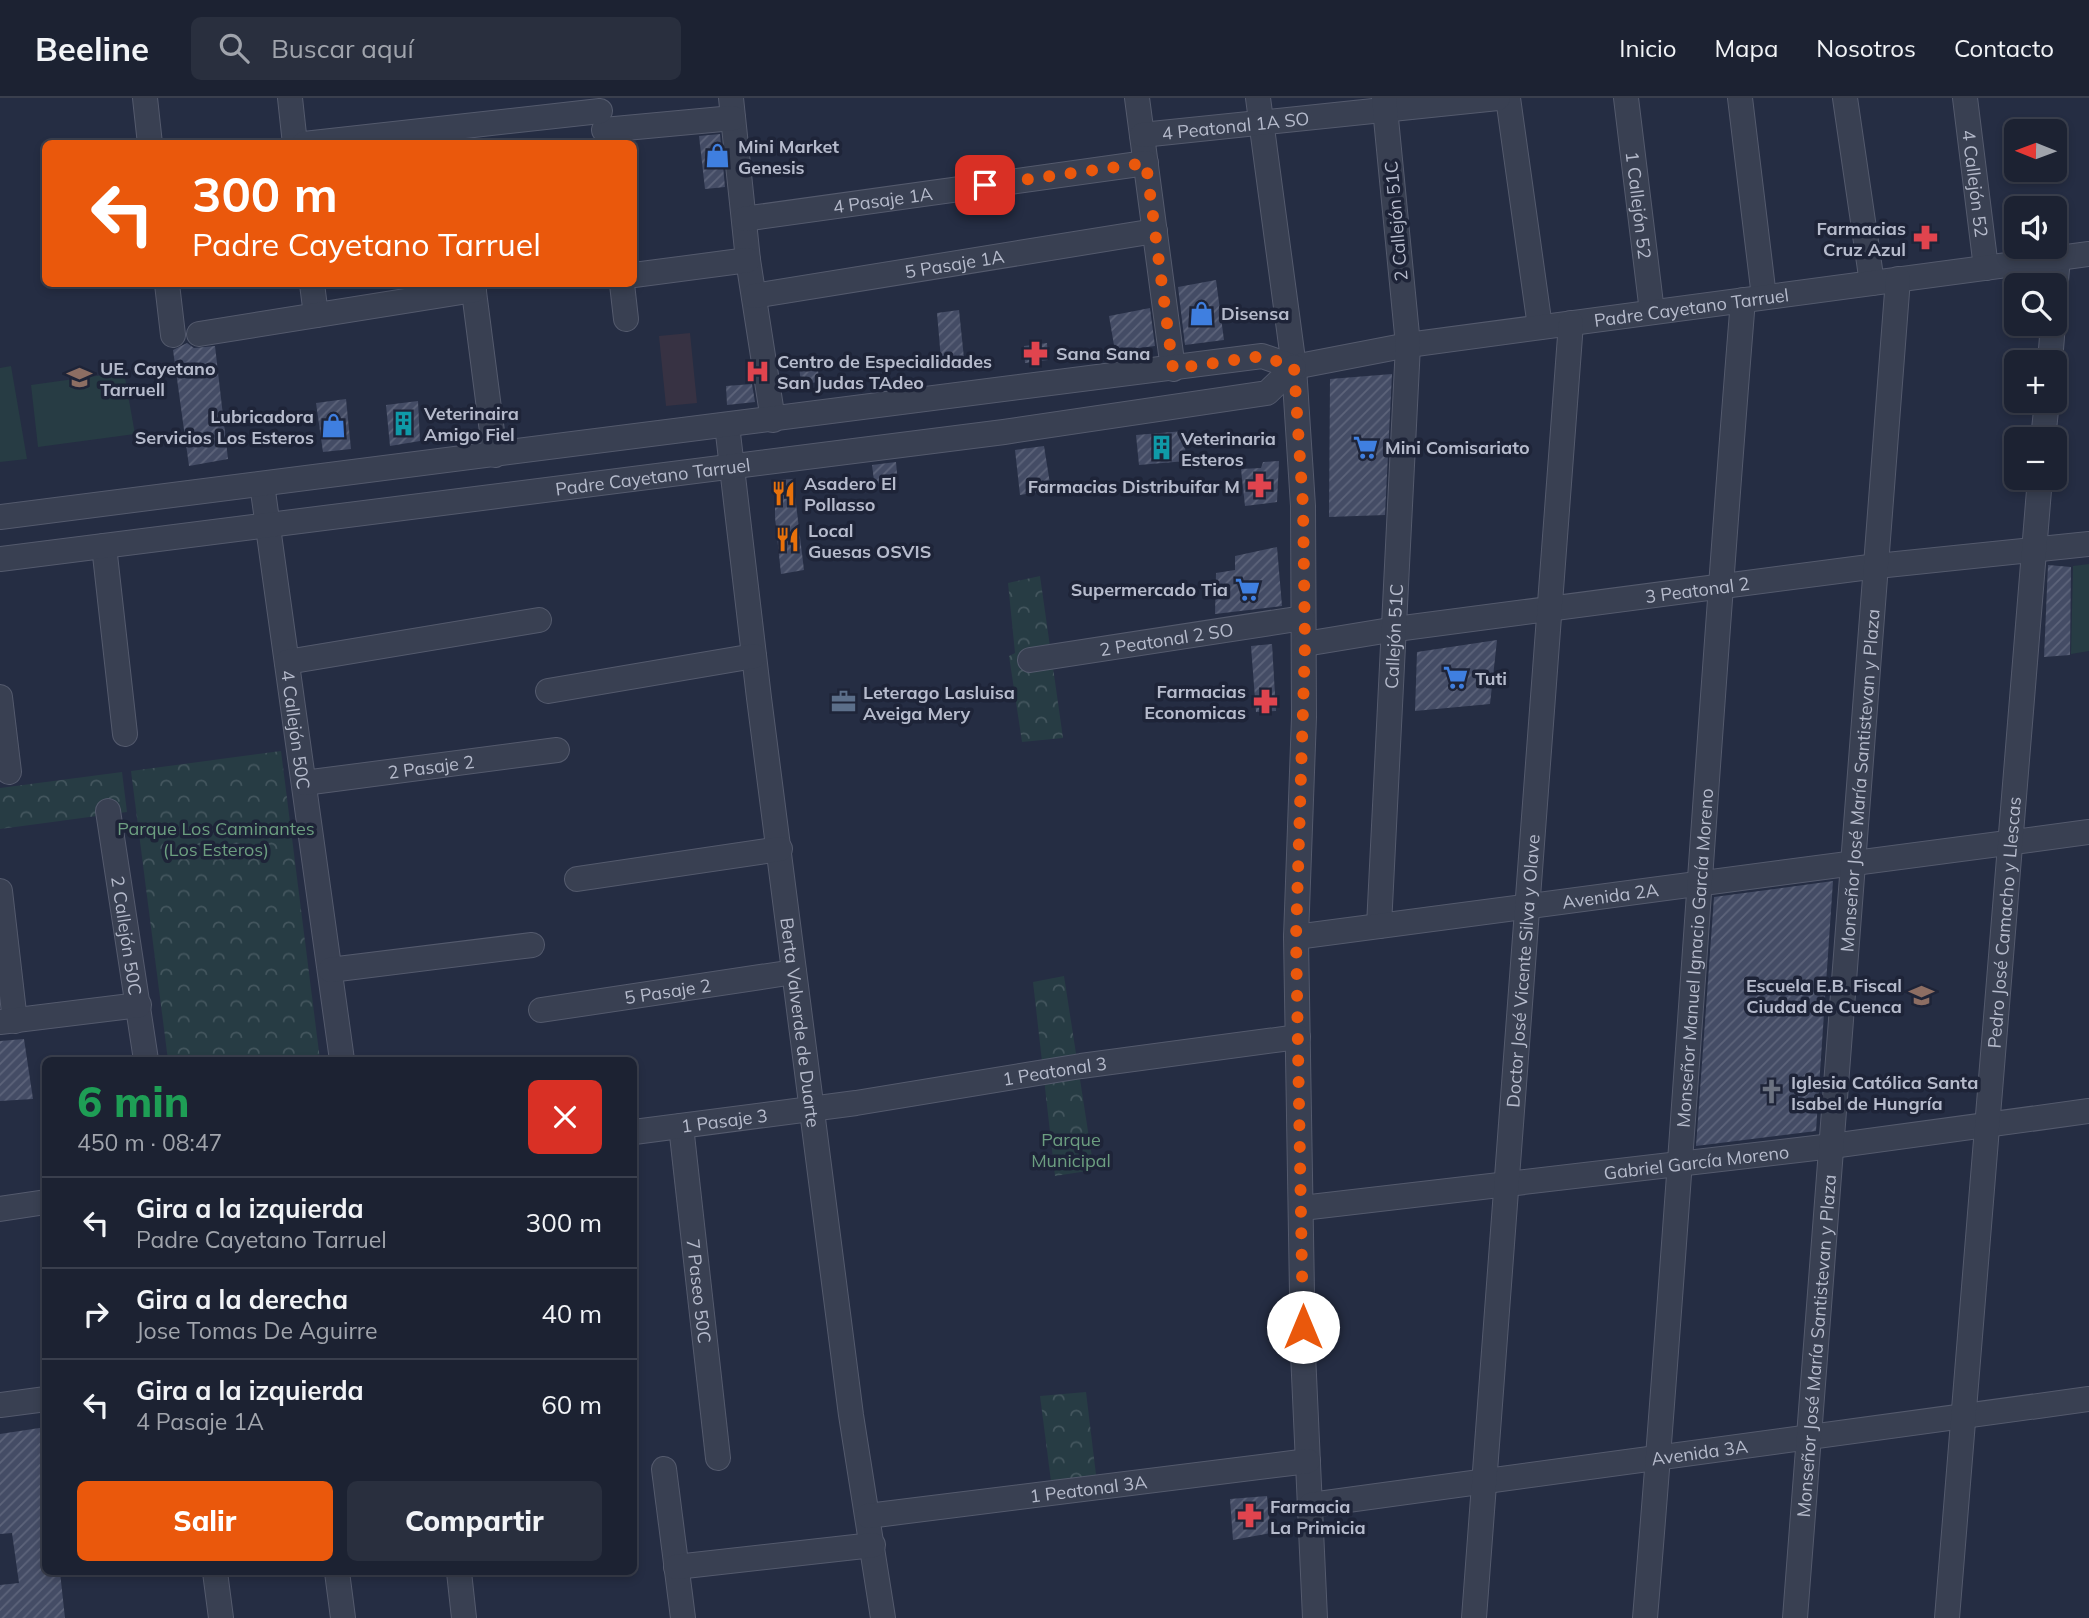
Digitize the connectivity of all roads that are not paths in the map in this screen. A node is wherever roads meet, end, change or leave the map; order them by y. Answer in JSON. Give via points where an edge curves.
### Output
{"nodes":[{"id":1,"x":145,"y":98,"type":"edge"},
{"id":2,"x":290,"y":98,"type":"edge"},
{"id":3,"x":1137,"y":98,"type":"edge"},
{"id":4,"x":1258,"y":98,"type":"edge"},
{"id":5,"x":1498,"y":98,"type":"edge"},
{"id":6,"x":1508,"y":98,"type":"edge"},
{"id":7,"x":1626,"y":98,"type":"edge"},
{"id":8,"x":1740,"y":98,"type":"edge"},
{"id":9,"x":1845,"y":98,"type":"edge"},
{"id":10,"x":1965,"y":98,"type":"edge"},
{"id":11,"x":1385,"y":104,"type":"edge"},
{"id":12,"x":732,"y":105,"type":"edge"},
{"id":13,"x":602,"y":121,"type":"edge"},
{"id":14,"x":1261,"y":123,"type":"junction"},
{"id":15,"x":454,"y":135,"type":"edge"},
{"id":16,"x":1142,"y":135,"type":"junction"},
{"id":17,"x":150,"y":140,"type":"edge"},
{"id":18,"x":295,"y":140,"type":"edge"},
{"id":19,"x":371,"y":140,"type":"edge"},
{"id":20,"x":1146,"y":163,"type":"junction"},
{"id":21,"x":744,"y":219,"type":"junction"},
{"id":22,"x":1155,"y":231,"type":"junction"},
{"id":23,"x":2089,"y":254,"type":"edge"},
{"id":24,"x":2067,"y":257,"type":"edge"},
{"id":25,"x":2051,"y":259,"type":"edge"},
{"id":26,"x":748,"y":260,"type":"junction"},
{"id":27,"x":1986,"y":268,"type":"junction"},
{"id":28,"x":637,"y":275,"type":"edge"},
{"id":29,"x":1898,"y":279,"type":"junction"},
{"id":30,"x":1872,"y":283,"type":"junction"},
{"id":31,"x":167,"y":287,"type":"edge"},
{"id":32,"x":312,"y":287,"type":"edge"},
{"id":33,"x":474,"y":287,"type":"edge"},
{"id":34,"x":622,"y":287,"type":"edge"},
{"id":35,"x":754,"y":296,"type":"junction"},
{"id":36,"x":1754,"y":299,"type":"junction"},
{"id":37,"x":1652,"y":312,"type":"junction"},
{"id":38,"x":316,"y":315,"type":"junction"},
{"id":39,"x":626,"y":319,"type":"dead end"},
{"id":40,"x":1571,"y":323,"type":"junction"},
{"id":41,"x":1540,"y":327,"type":"junction"},
{"id":42,"x":199,"y":334,"type":"dead end"},
{"id":43,"x":173,"y":335,"type":"dead end"},
{"id":44,"x":1408,"y":345,"type":"junction"},
{"id":45,"x":1294,"y":367,"type":"junction"},
{"id":46,"x":1173,"y":369,"type":"junction"},
{"id":47,"x":773,"y":420,"type":"junction"},
{"id":48,"x":727,"y":425,"type":"junction"},
{"id":49,"x":495,"y":455,"type":"junction"},
{"id":50,"x":731,"y":466,"type":"junction"},
{"id":51,"x":262,"y":484,"type":"junction"},
{"id":52,"x":2039,"y":490,"type":"edge"},
{"id":53,"x":0,"y":517,"type":"edge"},
{"id":54,"x":268,"y":525,"type":"junction"},
{"id":55,"x":2089,"y":544,"type":"edge"},
{"id":56,"x":104,"y":546,"type":"junction"},
{"id":57,"x":2034,"y":551,"type":"junction"},
{"id":58,"x":0,"y":559,"type":"edge"},
{"id":59,"x":1877,"y":566,"type":"junction"},
{"id":60,"x":1720,"y":586,"type":"junction"},
{"id":61,"x":1550,"y":609,"type":"junction"},
{"id":62,"x":1303,"y":618,"type":"junction"},
{"id":63,"x":539,"y":620,"type":"dead end"},
{"id":64,"x":1396,"y":629,"type":"junction"},
{"id":65,"x":1305,"y":644,"type":"junction"},
{"id":66,"x":754,"y":656,"type":"junction"},
{"id":67,"x":1030,"y":660,"type":"dead end"},
{"id":68,"x":287,"y":662,"type":"junction"},
{"id":69,"x":548,"y":691,"type":"dead end"},
{"id":70,"x":0,"y":697,"type":"edge"},
{"id":71,"x":125,"y":734,"type":"dead end"},
{"id":72,"x":557,"y":750,"type":"dead end"},
{"id":73,"x":9,"y":772,"type":"dead end"},
{"id":74,"x":304,"y":783,"type":"junction"},
{"id":75,"x":108,"y":811,"type":"dead end"},
{"id":76,"x":2089,"y":832,"type":"edge"},
{"id":77,"x":2010,"y":843,"type":"junction"},
{"id":78,"x":780,"y":849,"type":"junction"},
{"id":79,"x":1852,"y":864,"type":"junction"},
{"id":80,"x":578,"y":879,"type":"dead end"},
{"id":81,"x":1700,"y":884,"type":"junction"},
{"id":82,"x":0,"y":891,"type":"edge"},
{"id":83,"x":1527,"y":906,"type":"junction"},
{"id":84,"x":1378,"y":926,"type":"junction"},
{"id":85,"x":1296,"y":937,"type":"junction"},
{"id":86,"x":532,"y":945,"type":"dead end"},
{"id":87,"x":330,"y":970,"type":"junction"},
{"id":88,"x":794,"y":972,"type":"junction"},
{"id":89,"x":139,"y":1005,"type":"junction"},
{"id":90,"x":541,"y":1010,"type":"dead end"},
{"id":91,"x":7,"y":1021,"type":"edge"},
{"id":92,"x":1298,"y":1037,"type":"junction"},
{"id":93,"x":146,"y":1057,"type":"edge"},
{"id":94,"x":342,"y":1057,"type":"edge"},
{"id":95,"x":814,"y":1109,"type":"junction"},
{"id":96,"x":2089,"y":1111,"type":"edge"},
{"id":97,"x":1987,"y":1125,"type":"junction"},
{"id":98,"x":681,"y":1126,"type":"junction"},
{"id":99,"x":637,"y":1132,"type":"edge"},
{"id":100,"x":1832,"y":1146,"type":"junction"},
{"id":101,"x":1682,"y":1163,"type":"junction"},
{"id":102,"x":1505,"y":1184,"type":"junction"},
{"id":103,"x":42,"y":1203,"type":"edge"},
{"id":104,"x":1302,"y":1208,"type":"junction"},
{"id":105,"x":0,"y":1209,"type":"edge"},
{"id":106,"x":2089,"y":1399,"type":"edge"},
{"id":107,"x":42,"y":1400,"type":"edge"},
{"id":108,"x":0,"y":1405,"type":"edge"},
{"id":109,"x":1963,"y":1416,"type":"junction"},
{"id":110,"x":1809,"y":1436,"type":"junction"},
{"id":111,"x":1658,"y":1456,"type":"junction"},
{"id":112,"x":718,"y":1458,"type":"dead end"},
{"id":113,"x":1308,"y":1461,"type":"junction"},
{"id":114,"x":664,"y":1469,"type":"dead end"},
{"id":115,"x":1485,"y":1480,"type":"junction"},
{"id":116,"x":1311,"y":1505,"type":"junction"},
{"id":117,"x":868,"y":1516,"type":"junction"},
{"id":118,"x":873,"y":1545,"type":"junction"},
{"id":119,"x":676,"y":1567,"type":"junction"},
{"id":120,"x":215,"y":1575,"type":"edge"},
{"id":121,"x":337,"y":1575,"type":"edge"},
{"id":122,"x":459,"y":1575,"type":"edge"},
{"id":123,"x":221,"y":1618,"type":"edge"},
{"id":124,"x":343,"y":1618,"type":"edge"},
{"id":125,"x":464,"y":1618,"type":"edge"},
{"id":126,"x":682,"y":1618,"type":"edge"},
{"id":127,"x":883,"y":1618,"type":"edge"},
{"id":128,"x":1315,"y":1618,"type":"edge"},
{"id":129,"x":1474,"y":1618,"type":"edge"},
{"id":130,"x":1645,"y":1618,"type":"edge"},
{"id":131,"x":1796,"y":1618,"type":"edge"},
{"id":132,"x":1947,"y":1618,"type":"edge"}],
"edges":[{"from":1,"to":17,"type":"street"},
{"from":2,"to":18,"type":"street"},
{"from":3,"to":16,"type":"street"},
{"from":4,"to":14,"type":"street"},
{"from":5,"to":11,"type":"street","name":"4 Peatonal 1A SO"},
{"from":6,"to":41,"type":"street"},
{"from":7,"to":37,"type":"street","name":"1 Callejón 52"},
{"from":8,"to":36,"type":"street","name":"Monseñor Manuel Ignacio García Moreno"},
{"from":9,"to":30,"type":"street"},
{"from":10,"to":27,"type":"street","name":"4 Callejón 52"},
{"from":11,"to":14,"type":"street","name":"4 Peatonal 1A SO"},
{"from":11,"to":44,"type":"street","name":"2 Callejón 51C"},
{"from":12,"to":13,"type":"street"},
{"from":12,"to":21,"type":"street"},
{"from":13,"to":15,"type":"street"},
{"from":14,"to":16,"type":"street","name":"4 Peatonal 1A SO"},
{"from":14,"to":45,"type":"street"},
{"from":15,"to":19,"type":"street"},
{"from":16,"to":20,"type":"street"},
{"from":20,"to":21,"type":"street","name":"4 Pasaje 1A"},
{"from":20,"to":22,"type":"street"},
{"from":21,"to":26,"type":"street"},
{"from":22,"to":35,"type":"street","name":"5 Pasaje 1A"},
{"from":22,"to":46,"type":"street"},
{"from":23,"to":24,"type":"street","name":"Padre Cayetano Tarruel"},
{"from":25,"to":27,"type":"street","name":"Padre Cayetano Tarruel"},
{"from":26,"to":28,"type":"street"},
{"from":26,"to":35,"type":"street"},
{"from":27,"to":29,"type":"street","name":"Padre Cayetano Tarruel"},
{"from":29,"to":30,"type":"street","name":"Padre Cayetano Tarruel"},
{"from":29,"to":59,"type":"street","name":"Monseñor José María Santistevan y Plaza"},
{"from":30,"to":36,"type":"street","name":"Padre Cayetano Tarruel"},
{"from":31,"to":43,"type":"street"},
{"from":32,"to":38,"type":"street"},
{"from":33,"to":38,"type":"street"},
{"from":33,"to":49,"type":"street"},
{"from":34,"to":39,"type":"street"},
{"from":35,"to":47,"type":"street"},
{"from":36,"to":37,"type":"street","name":"Padre Cayetano Tarruel"},
{"from":36,"to":60,"type":"street","name":"Monseñor Manuel Ignacio García Moreno"},
{"from":37,"to":40,"type":"street","name":"Padre Cayetano Tarruel"},
{"from":38,"to":42,"type":"street"},
{"from":40,"to":41,"type":"street","name":"Padre Cayetano Tarruel"},
{"from":40,"to":61,"type":"street","name":"Doctor José Vicente Silva y Olave"},
{"from":41,"to":44,"type":"street","name":"Padre Cayetano Tarruel"},
{"from":44,"to":45,"type":"street","name":"Padre Cayetano Tarruel"},
{"from":44,"to":64,"type":"street","name":"Callejón 51C"},
{"from":45,"to":46,"type":"street","name":"Padre Cayetano Tarruel","via":[[1262,356]]},
{"from":45,"to":50,"type":"street","name":"Padre Cayetano Tarruel","via":[[1267,393]]},
{"from":45,"to":62,"type":"street","via":[[1303,506]]},
{"from":46,"to":47,"type":"street","name":"Padre Cayetano Tarruel"},
{"from":47,"to":48,"type":"street","name":"Padre Cayetano Tarruel"},
{"from":48,"to":49,"type":"street","name":"Padre Cayetano Tarruel"},
{"from":48,"to":50,"type":"street","name":"Berta Valverde de Duarte"},
{"from":49,"to":51,"type":"street","name":"Padre Cayetano Tarruel"},
{"from":50,"to":54,"type":"street","name":"Padre Cayetano Tarruel"},
{"from":50,"to":66,"type":"street","name":"Berta Valverde de Duarte"},
{"from":51,"to":53,"type":"street","name":"Padre Cayetano Tarruel"},
{"from":51,"to":54,"type":"street","name":"4 Callejón 50C"},
{"from":52,"to":57,"type":"street","name":"Pedro José Camacho y Llescas"},
{"from":54,"to":56,"type":"street","name":"Padre Cayetano Tarruel"},
{"from":54,"to":68,"type":"street","name":"4 Callejón 50C"},
{"from":55,"to":57,"type":"street","name":"3 Peatonal 2"},
{"from":56,"to":58,"type":"street","name":"Padre Cayetano Tarruel"},
{"from":56,"to":71,"type":"street"},
{"from":57,"to":59,"type":"street","name":"3 Peatonal 2"},
{"from":57,"to":77,"type":"street","name":"Pedro José Camacho y Llescas"},
{"from":59,"to":60,"type":"street","name":"3 Peatonal 2"},
{"from":59,"to":79,"type":"street","name":"Monseñor José María Santistevan y Plaza"},
{"from":60,"to":61,"type":"street","name":"3 Peatonal 2"},
{"from":60,"to":81,"type":"street","name":"Monseñor Manuel Ignacio García Moreno"},
{"from":61,"to":64,"type":"street","name":"3 Peatonal 2"},
{"from":61,"to":83,"type":"street","name":"Doctor José Vicente Silva y Olave"},
{"from":62,"to":65,"type":"street"},
{"from":62,"to":67,"type":"street","name":"2 Peatonal 2 SO"},
{"from":63,"to":68,"type":"street"},
{"from":64,"to":65,"type":"street","name":"3 Peatonal 2"},
{"from":64,"to":84,"type":"street","name":"Callejón 51C"},
{"from":65,"to":85,"type":"street"},
{"from":66,"to":69,"type":"street"},
{"from":66,"to":78,"type":"street","name":"Berta Valverde de Duarte"},
{"from":68,"to":74,"type":"street","name":"4 Callejón 50C"},
{"from":70,"to":73,"type":"street"},
{"from":72,"to":74,"type":"street","name":"2 Pasaje 2"},
{"from":74,"to":87,"type":"street","name":"4 Callejón 50C"},
{"from":75,"to":89,"type":"street","name":"2 Callejón 50C"},
{"from":76,"to":77,"type":"street","name":"Avenida 2A"},
{"from":77,"to":79,"type":"street","name":"Avenida 2A"},
{"from":77,"to":97,"type":"street","name":"Pedro José Camacho y Llescas"},
{"from":78,"to":80,"type":"street"},
{"from":78,"to":88,"type":"street","name":"Berta Valverde de Duarte"},
{"from":79,"to":81,"type":"street","name":"Avenida 2A"},
{"from":79,"to":100,"type":"street","name":"Monseñor José María Santistevan y Plaza"},
{"from":81,"to":83,"type":"street","name":"Avenida 2A"},
{"from":81,"to":101,"type":"street","name":"Monseñor Manuel Ignacio García Moreno"},
{"from":82,"to":91,"type":"street"},
{"from":83,"to":84,"type":"street","name":"Avenida 2A"},
{"from":83,"to":102,"type":"street","name":"Doctor José Vicente Silva y Olave"},
{"from":84,"to":85,"type":"street","name":"Avenida 2A"},
{"from":85,"to":92,"type":"street"},
{"from":86,"to":87,"type":"street"},
{"from":87,"to":94,"type":"street","name":"4 Callejón 50C"},
{"from":88,"to":90,"type":"street","name":"5 Pasaje 2"},
{"from":88,"to":95,"type":"street","name":"Berta Valverde de Duarte"},
{"from":89,"to":91,"type":"street"},
{"from":89,"to":93,"type":"street","name":"2 Callejón 50C"},
{"from":92,"to":95,"type":"street","name":"1 Peatonal 3"},
{"from":92,"to":104,"type":"street"},
{"from":95,"to":98,"type":"street","name":"1 Pasaje 3"},
{"from":95,"to":117,"type":"street","name":"Berta Valverde de Duarte","via":[[851,1415]]},
{"from":96,"to":97,"type":"street","name":"Gabriel García Moreno"},
{"from":97,"to":100,"type":"street","name":"Gabriel García Moreno"},
{"from":97,"to":109,"type":"street","name":"Pedro José Camacho y Llescas"},
{"from":98,"to":99,"type":"street","name":"1 Pasaje 3"},
{"from":98,"to":112,"type":"street","name":"7 Paseo 50C"},
{"from":100,"to":101,"type":"street","name":"Gabriel García Moreno"},
{"from":100,"to":110,"type":"street","name":"Monseñor José María Santistevan y Plaza"},
{"from":101,"to":102,"type":"street","name":"Gabriel García Moreno"},
{"from":101,"to":111,"type":"street","name":"Monseñor Manuel Ignacio García Moreno"},
{"from":102,"to":104,"type":"street","name":"Gabriel García Moreno"},
{"from":102,"to":115,"type":"street","name":"Doctor José Vicente Silva y Olave"},
{"from":103,"to":105,"type":"street"},
{"from":104,"to":113,"type":"street"},
{"from":106,"to":109,"type":"street","name":"Avenida 3A"},
{"from":107,"to":108,"type":"street"},
{"from":109,"to":110,"type":"street","name":"Avenida 3A"},
{"from":109,"to":132,"type":"street","name":"Pedro José Camacho y Llescas"},
{"from":110,"to":111,"type":"street","name":"Avenida 3A"},
{"from":110,"to":131,"type":"street","name":"Monseñor José María Santistevan y Plaza"},
{"from":111,"to":115,"type":"street","name":"Avenida 3A"},
{"from":111,"to":130,"type":"street","name":"Monseñor Manuel Ignacio García Moreno"},
{"from":113,"to":116,"type":"street"},
{"from":113,"to":117,"type":"street","name":"1 Peatonal 3A"},
{"from":114,"to":119,"type":"street"},
{"from":115,"to":116,"type":"street","name":"Avenida 3A"},
{"from":115,"to":129,"type":"street","name":"Doctor José Vicente Silva y Olave"},
{"from":116,"to":128,"type":"street"},
{"from":117,"to":118,"type":"street","name":"Berta Valverde de Duarte"},
{"from":118,"to":119,"type":"street"},
{"from":118,"to":127,"type":"street","name":"Berta Valverde de Duarte"},
{"from":119,"to":126,"type":"street"},
{"from":120,"to":123,"type":"street"},
{"from":121,"to":124,"type":"street"},
{"from":122,"to":125,"type":"street"}]}
